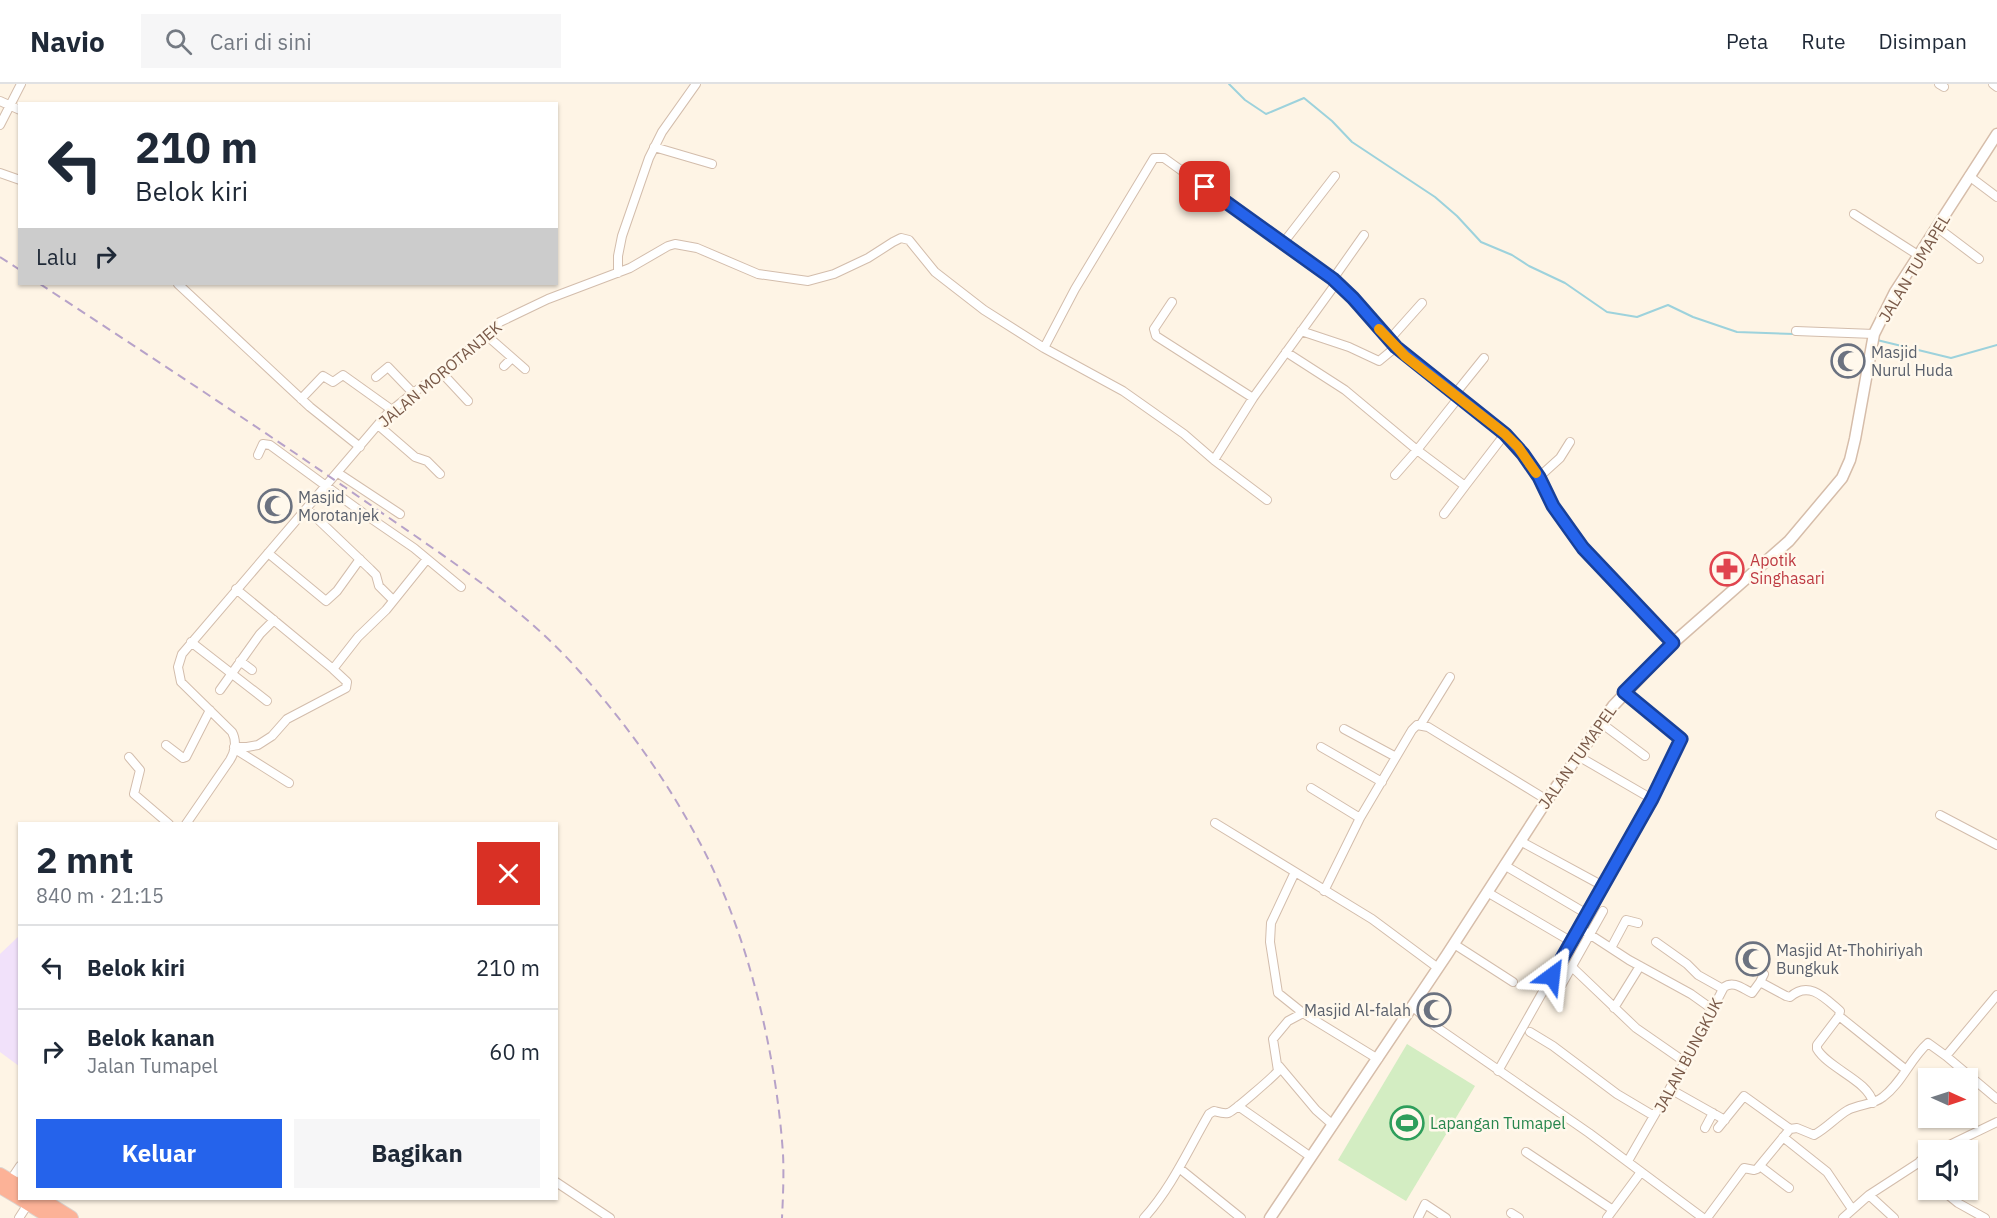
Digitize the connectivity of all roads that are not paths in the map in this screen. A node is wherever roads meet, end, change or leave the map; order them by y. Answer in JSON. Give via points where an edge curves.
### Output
{"nodes":[{"id":1,"x":21,"y":84,"type":"edge"},
{"id":2,"x":696,"y":84,"type":"edge"},
{"id":3,"x":1993,"y":84,"type":"edge"},
{"id":4,"x":1997,"y":87,"type":"edge"},
{"id":5,"x":0,"y":101,"type":"edge"},
{"id":6,"x":10,"y":105,"type":"junction"},
{"id":7,"x":18,"y":109,"type":"edge"},
{"id":8,"x":0,"y":125,"type":"edge"},
{"id":9,"x":1997,"y":134,"type":"edge"},
{"id":10,"x":654,"y":147,"type":"junction"},
{"id":11,"x":712,"y":164,"type":"dead end"},
{"id":12,"x":0,"y":173,"type":"edge"},
{"id":13,"x":1335,"y":176,"type":"dead end"},
{"id":14,"x":1969,"y":176,"type":"junction"},
{"id":15,"x":18,"y":179,"type":"edge"},
{"id":16,"x":1997,"y":197,"type":"edge"},
{"id":17,"x":1854,"y":214,"type":"dead end"},
{"id":18,"x":1938,"y":228,"type":"junction"},
{"id":19,"x":1364,"y":235,"type":"dead end"},
{"id":20,"x":1284,"y":242,"type":"junction"},
{"id":21,"x":1918,"y":255,"type":"junction"},
{"id":22,"x":1979,"y":260,"type":"dead end"},
{"id":23,"x":618,"y":273,"type":"junction"},
{"id":24,"x":1335,"y":280,"type":"junction"},
{"id":25,"x":179,"y":285,"type":"edge"},
{"id":26,"x":1172,"y":302,"type":"dead end"},
{"id":27,"x":1422,"y":303,"type":"dead end"},
{"id":28,"x":1301,"y":331,"type":"junction"},
{"id":29,"x":1796,"y":331,"type":"dead end"},
{"id":30,"x":485,"y":334,"type":"junction"},
{"id":31,"x":1874,"y":336,"type":"junction"},
{"id":32,"x":1389,"y":340,"type":"junction"},
{"id":33,"x":1396,"y":347,"type":"junction"},
{"id":34,"x":1044,"y":348,"type":"junction"},
{"id":35,"x":1286,"y":352,"type":"junction"},
{"id":36,"x":513,"y":358,"type":"junction"},
{"id":37,"x":1484,"y":358,"type":"dead end"},
{"id":38,"x":504,"y":366,"type":"dead end"},
{"id":39,"x":525,"y":369,"type":"dead end"},
{"id":40,"x":442,"y":373,"type":"junction"},
{"id":41,"x":376,"y":376,"type":"dead end"},
{"id":42,"x":413,"y":393,"type":"junction"},
{"id":43,"x":1457,"y":396,"type":"junction"},
{"id":44,"x":1253,"y":398,"type":"junction"},
{"id":45,"x":302,"y":400,"type":"junction"},
{"id":46,"x":468,"y":401,"type":"dead end"},
{"id":47,"x":392,"y":410,"type":"junction"},
{"id":48,"x":378,"y":425,"type":"junction"},
{"id":49,"x":1505,"y":434,"type":"junction"},
{"id":50,"x":1570,"y":442,"type":"dead end"},
{"id":51,"x":360,"y":447,"type":"junction"},
{"id":52,"x":1417,"y":450,"type":"junction"},
{"id":53,"x":258,"y":455,"type":"dead end"},
{"id":54,"x":1214,"y":460,"type":"junction"},
{"id":55,"x":338,"y":473,"type":"junction"},
{"id":56,"x":440,"y":474,"type":"dead end"},
{"id":57,"x":1395,"y":475,"type":"dead end"},
{"id":58,"x":1539,"y":477,"type":"junction"},
{"id":59,"x":1465,"y":486,"type":"junction"},
{"id":60,"x":326,"y":487,"type":"junction"},
{"id":61,"x":1266,"y":500,"type":"dead end"},
{"id":62,"x":307,"y":509,"type":"junction"},
{"id":63,"x":400,"y":514,"type":"dead end"},
{"id":64,"x":1444,"y":514,"type":"dead end"},
{"id":65,"x":268,"y":553,"type":"junction"},
{"id":66,"x":360,"y":559,"type":"junction"},
{"id":67,"x":427,"y":559,"type":"junction"},
{"id":68,"x":461,"y":587,"type":"dead end"},
{"id":69,"x":236,"y":589,"type":"junction"},
{"id":70,"x":393,"y":600,"type":"junction"},
{"id":71,"x":274,"y":620,"type":"junction"},
{"id":72,"x":191,"y":642,"type":"junction"},
{"id":73,"x":1673,"y":643,"type":"junction"},
{"id":74,"x":240,"y":661,"type":"junction"},
{"id":75,"x":333,"y":669,"type":"junction"},
{"id":76,"x":252,"y":670,"type":"dead end"},
{"id":77,"x":231,"y":674,"type":"junction"},
{"id":78,"x":1450,"y":677,"type":"dead end"},
{"id":79,"x":220,"y":690,"type":"dead end"},
{"id":80,"x":1624,"y":692,"type":"junction"},
{"id":81,"x":267,"y":701,"type":"dead end"},
{"id":82,"x":210,"y":711,"type":"junction"},
{"id":83,"x":1601,"y":723,"type":"junction"},
{"id":84,"x":1421,"y":724,"type":"junction"},
{"id":85,"x":1344,"y":729,"type":"dead end"},
{"id":86,"x":166,"y":745,"type":"dead end"},
{"id":87,"x":1322,"y":747,"type":"dead end"},
{"id":88,"x":235,"y":748,"type":"junction"},
{"id":89,"x":1578,"y":756,"type":"junction"},
{"id":90,"x":1645,"y":756,"type":"dead end"},
{"id":91,"x":129,"y":757,"type":"dead end"},
{"id":92,"x":1396,"y":758,"type":"junction"},
{"id":93,"x":1382,"y":782,"type":"junction"},
{"id":94,"x":289,"y":783,"type":"dead end"},
{"id":95,"x":1311,"y":788,"type":"dead end"},
{"id":96,"x":1652,"y":799,"type":"junction"},
{"id":97,"x":1547,"y":800,"type":"junction"},
{"id":98,"x":1940,"y":814,"type":"dead end"},
{"id":99,"x":1360,"y":818,"type":"junction"},
{"id":100,"x":167,"y":822,"type":"edge"},
{"id":101,"x":187,"y":822,"type":"edge"},
{"id":102,"x":1215,"y":823,"type":"dead end"},
{"id":103,"x":1520,"y":842,"type":"junction"},
{"id":104,"x":1997,"y":845,"type":"edge"},
{"id":105,"x":1504,"y":865,"type":"junction"},
{"id":106,"x":1295,"y":872,"type":"junction"},
{"id":107,"x":1603,"y":886,"type":"junction"},
{"id":108,"x":1324,"y":891,"type":"junction"},
{"id":109,"x":1487,"y":892,"type":"junction"},
{"id":110,"x":1603,"y":911,"type":"dead end"},
{"id":111,"x":1587,"y":914,"type":"junction"},
{"id":112,"x":1638,"y":923,"type":"dead end"},
{"id":113,"x":1585,"y":931,"type":"junction"},
{"id":114,"x":1572,"y":942,"type":"junction"},
{"id":115,"x":1656,"y":942,"type":"dead end"},
{"id":116,"x":1454,"y":944,"type":"junction"},
{"id":117,"x":1611,"y":948,"type":"junction"},
{"id":118,"x":1640,"y":966,"type":"junction"},
{"id":119,"x":1572,"y":967,"type":"junction"},
{"id":120,"x":1438,"y":968,"type":"junction"},
{"id":121,"x":1764,"y":974,"type":"dead end"},
{"id":122,"x":1514,"y":982,"type":"dead end"},
{"id":123,"x":1760,"y":982,"type":"junction"},
{"id":124,"x":1562,"y":984,"type":"dead end"},
{"id":125,"x":1723,"y":989,"type":"junction"},
{"id":126,"x":1995,"y":1000,"type":"edge"},
{"id":127,"x":1412,"y":1006,"type":"junction"},
{"id":128,"x":1614,"y":1008,"type":"junction"},
{"id":129,"x":1712,"y":1009,"type":"junction"},
{"id":130,"x":1303,"y":1013,"type":"junction"},
{"id":131,"x":1839,"y":1016,"type":"junction"},
{"id":132,"x":1530,"y":1032,"type":"dead end"},
{"id":133,"x":1946,"y":1056,"type":"junction"},
{"id":134,"x":1378,"y":1059,"type":"junction"},
{"id":135,"x":1684,"y":1062,"type":"junction"},
{"id":136,"x":1279,"y":1066,"type":"junction"},
{"id":137,"x":1905,"y":1069,"type":"junction"},
{"id":138,"x":1499,"y":1072,"type":"junction"},
{"id":139,"x":1670,"y":1089,"type":"junction"},
{"id":140,"x":1997,"y":1099,"type":"edge"},
{"id":141,"x":1873,"y":1103,"type":"junction"},
{"id":142,"x":1238,"y":1106,"type":"junction"},
{"id":143,"x":1713,"y":1113,"type":"junction"},
{"id":144,"x":1654,"y":1116,"type":"junction"},
{"id":145,"x":1725,"y":1120,"type":"junction"},
{"id":146,"x":1997,"y":1122,"type":"edge"},
{"id":147,"x":1333,"y":1125,"type":"junction"},
{"id":148,"x":1705,"y":1128,"type":"dead end"},
{"id":149,"x":1718,"y":1128,"type":"dead end"},
{"id":150,"x":1791,"y":1129,"type":"junction"},
{"id":151,"x":1783,"y":1137,"type":"junction"},
{"id":152,"x":1960,"y":1140,"type":"edge"},
{"id":153,"x":1526,"y":1152,"type":"dead end"},
{"id":154,"x":1311,"y":1157,"type":"junction"},
{"id":155,"x":1628,"y":1161,"type":"junction"},
{"id":156,"x":1918,"y":1162,"type":"edge"},
{"id":157,"x":1760,"y":1166,"type":"junction"},
{"id":158,"x":18,"y":1168,"type":"edge"},
{"id":159,"x":1179,"y":1168,"type":"junction"},
{"id":160,"x":1641,"y":1172,"type":"junction"},
{"id":161,"x":7,"y":1182,"type":"edge"},
{"id":162,"x":558,"y":1183,"type":"edge"},
{"id":163,"x":1789,"y":1188,"type":"dead end"},
{"id":164,"x":18,"y":1193,"type":"edge"},
{"id":165,"x":1869,"y":1195,"type":"junction"},
{"id":166,"x":1953,"y":1200,"type":"edge"},
{"id":167,"x":29,"y":1204,"type":"edge"},
{"id":168,"x":1852,"y":1209,"type":"junction"},
{"id":169,"x":1613,"y":1210,"type":"junction"},
{"id":170,"x":1511,"y":1213,"type":"dead end"},
{"id":171,"x":1973,"y":1215,"type":"edge"},
{"id":172,"x":19,"y":1218,"type":"edge"},
{"id":173,"x":52,"y":1218,"type":"edge"},
{"id":174,"x":71,"y":1218,"type":"edge"},
{"id":175,"x":610,"y":1218,"type":"edge"},
{"id":176,"x":1144,"y":1218,"type":"edge"},
{"id":177,"x":1240,"y":1218,"type":"edge"},
{"id":178,"x":1270,"y":1218,"type":"edge"},
{"id":179,"x":1418,"y":1218,"type":"edge"},
{"id":180,"x":1446,"y":1218,"type":"edge"},
{"id":181,"x":1519,"y":1218,"type":"edge"},
{"id":182,"x":1607,"y":1218,"type":"edge"},
{"id":183,"x":1705,"y":1218,"type":"edge"},
{"id":184,"x":1843,"y":1218,"type":"edge"},
{"id":185,"x":1894,"y":1218,"type":"edge"},
{"id":186,"x":1984,"y":1218,"type":"edge"}],
"edges":[{"from":1,"to":6,"type":"street"},
{"from":2,"to":10,"type":"street"},
{"from":3,"to":4,"type":"street"},
{"from":5,"to":6,"type":"street"},
{"from":6,"to":7,"type":"street"},
{"from":6,"to":8,"type":"street"},
{"from":9,"to":14,"type":"street","name":"JALAN TUMAPEL"},
{"from":10,"to":11,"type":"street"},
{"from":10,"to":23,"type":"street","via":[[622,236]]},
{"from":12,"to":15,"type":"street"},
{"from":13,"to":20,"type":"street"},
{"from":14,"to":16,"type":"street"},
{"from":14,"to":18,"type":"street","name":"JALAN TUMAPEL"},
{"from":17,"to":21,"type":"street"},
{"from":18,"to":21,"type":"street","name":"JALAN TUMAPEL"},
{"from":18,"to":22,"type":"street"},
{"from":19,"to":24,"type":"street"},
{"from":20,"to":24,"type":"street"},
{"from":20,"to":34,"type":"street","via":[[1164,158],[1154,158]]},
{"from":21,"to":31,"type":"street","name":"JALAN TUMAPEL"},
{"from":23,"to":30,"type":"street","name":"JALAN MOROTANJEK","via":[[548,299],[500,322]]},
{"from":23,"to":34,"type":"street","name":"JALAN MOROTANJEK","via":[[675,244],[697,248],[758,274],[808,281],[834,274],[902,238],[909,240],[947,282]]},
{"from":24,"to":28,"type":"street"},
{"from":24,"to":32,"type":"street"},
{"from":25,"to":45,"type":"street"},
{"from":26,"to":44,"type":"street","via":[[1154,329],[1156,336]]},
{"from":27,"to":32,"type":"street"},
{"from":28,"to":33,"type":"street","via":[[1379,361]]},
{"from":28,"to":35,"type":"street"},
{"from":29,"to":31,"type":"street"},
{"from":30,"to":36,"type":"street"},
{"from":30,"to":40,"type":"street","name":"JALAN MOROTANJEK"},
{"from":31,"to":73,"type":"street","name":"JALAN TUMAPEL","via":[[1855,439],[1847,468],[1836,486],[1789,542]]},
{"from":32,"to":33,"type":"street"},
{"from":33,"to":43,"type":"street"},
{"from":34,"to":54,"type":"street","via":[[1123,391]]},
{"from":35,"to":44,"type":"street"},
{"from":35,"to":52,"type":"street","via":[[1345,390]]},
{"from":36,"to":38,"type":"street"},
{"from":36,"to":39,"type":"street"},
{"from":37,"to":43,"type":"street"},
{"from":40,"to":42,"type":"street","name":"JALAN MOROTANJEK"},
{"from":40,"to":46,"type":"street"},
{"from":41,"to":42,"type":"street","via":[[388,367]]},
{"from":42,"to":47,"type":"street","name":"JALAN MOROTANJEK"},
{"from":43,"to":49,"type":"street"},
{"from":43,"to":52,"type":"street"},
{"from":44,"to":54,"type":"street"},
{"from":45,"to":47,"type":"street","via":[[323,376],[333,381],[343,375]]},
{"from":45,"to":51,"type":"street"},
{"from":47,"to":48,"type":"street","name":"JALAN MOROTANJEK"},
{"from":48,"to":51,"type":"street","name":"JALAN MOROTANJEK"},
{"from":48,"to":56,"type":"street"},
{"from":49,"to":58,"type":"street"},
{"from":49,"to":59,"type":"street"},
{"from":50,"to":58,"type":"street","via":[[1560,458]]},
{"from":51,"to":55,"type":"street","name":"JALAN MOROTANJEK"},
{"from":52,"to":57,"type":"street"},
{"from":52,"to":59,"type":"street"},
{"from":53,"to":60,"type":"street","via":[[263,444],[270,445]]},
{"from":54,"to":61,"type":"street"},
{"from":55,"to":60,"type":"street","name":"JALAN MOROTANJEK"},
{"from":55,"to":63,"type":"street"},
{"from":58,"to":73,"type":"street","via":[[1553,506],[1583,548]]},
{"from":59,"to":64,"type":"street"},
{"from":60,"to":62,"type":"street","name":"JALAN MOROTANJEK"},
{"from":60,"to":67,"type":"street"},
{"from":62,"to":65,"type":"street","name":"JALAN MOROTANJEK"},
{"from":62,"to":66,"type":"street"},
{"from":65,"to":66,"type":"street","via":[[326,601]]},
{"from":65,"to":69,"type":"street","name":"JALAN MOROTANJEK"},
{"from":66,"to":70,"type":"street"},
{"from":67,"to":68,"type":"street"},
{"from":67,"to":70,"type":"street"},
{"from":69,"to":71,"type":"street"},
{"from":69,"to":72,"type":"street","name":"JALAN MOROTANJEK"},
{"from":70,"to":75,"type":"street"},
{"from":71,"to":74,"type":"street"},
{"from":71,"to":75,"type":"street"},
{"from":72,"to":77,"type":"street"},
{"from":72,"to":82,"type":"street","name":"JALAN MOROTANJEK","via":[[179,661],[181,682]]},
{"from":73,"to":80,"type":"street","name":"JALAN TUMAPEL"},
{"from":74,"to":76,"type":"street"},
{"from":74,"to":77,"type":"street"},
{"from":75,"to":88,"type":"street","via":[[348,684],[345,690],[287,719],[258,745]]},
{"from":77,"to":79,"type":"street"},
{"from":77,"to":81,"type":"street"},
{"from":78,"to":84,"type":"street"},
{"from":80,"to":83,"type":"street","name":"JALAN TUMAPEL"},
{"from":80,"to":96,"type":"street","via":[[1681,739]]},
{"from":82,"to":86,"type":"street","via":[[186,757]]},
{"from":82,"to":88,"type":"street","name":"JALAN MOROTANJEK","via":[[234,736]]},
{"from":83,"to":89,"type":"street","name":"JALAN TUMAPEL"},
{"from":83,"to":90,"type":"street"},
{"from":84,"to":92,"type":"street","via":[[1412,730]]},
{"from":84,"to":97,"type":"street"},
{"from":85,"to":92,"type":"street"},
{"from":87,"to":93,"type":"street"},
{"from":88,"to":94,"type":"street"},
{"from":88,"to":101,"type":"street"},
{"from":89,"to":96,"type":"street"},
{"from":89,"to":97,"type":"street","name":"JALAN TUMAPEL"},
{"from":91,"to":100,"type":"street","via":[[140,772],[134,794]]},
{"from":92,"to":93,"type":"street"},
{"from":93,"to":99,"type":"street"},
{"from":95,"to":99,"type":"street"},
{"from":96,"to":107,"type":"street"},
{"from":97,"to":103,"type":"street","name":"JALAN TUMAPEL"},
{"from":98,"to":104,"type":"street"},
{"from":99,"to":108,"type":"street"},
{"from":102,"to":106,"type":"street"},
{"from":103,"to":105,"type":"street","name":"JALAN TUMAPEL"},
{"from":103,"to":107,"type":"street"},
{"from":105,"to":109,"type":"street","name":"JALAN TUMAPEL"},
{"from":105,"to":111,"type":"street"},
{"from":106,"to":108,"type":"street"},
{"from":106,"to":130,"type":"street","via":[[1271,924],[1270,942],[1278,993]]},
{"from":107,"to":111,"type":"street"},
{"from":108,"to":120,"type":"street","via":[[1372,919]]},
{"from":109,"to":114,"type":"street"},
{"from":109,"to":116,"type":"street","name":"JALAN TUMAPEL"},
{"from":110,"to":113,"type":"street"},
{"from":111,"to":113,"type":"street"},
{"from":112,"to":117,"type":"street","via":[[1626,920]]},
{"from":113,"to":114,"type":"street"},
{"from":113,"to":117,"type":"street"},
{"from":113,"to":119,"type":"street"},
{"from":114,"to":138,"type":"street"},
{"from":115,"to":125,"type":"street"},
{"from":116,"to":120,"type":"street","name":"JALAN TUMAPEL"},
{"from":116,"to":122,"type":"street"},
{"from":117,"to":118,"type":"street"},
{"from":118,"to":128,"type":"street"},
{"from":118,"to":129,"type":"street"},
{"from":119,"to":124,"type":"street"},
{"from":119,"to":128,"type":"street"},
{"from":120,"to":127,"type":"street","name":"JALAN TUMAPEL"},
{"from":121,"to":123,"type":"street"},
{"from":123,"to":125,"type":"street","name":"JALAN BUNGKUK","via":[[1752,993],[1734,984]]},
{"from":123,"to":131,"type":"street","via":[[1789,997],[1801,989],[1812,990],[1840,1011]]},
{"from":125,"to":129,"type":"street","name":"JALAN BUNGKUK"},
{"from":126,"to":133,"type":"street"},
{"from":127,"to":134,"type":"street","name":"JALAN TUMAPEL"},
{"from":127,"to":138,"type":"street"},
{"from":128,"to":135,"type":"street"},
{"from":129,"to":135,"type":"street","name":"JALAN BUNGKUK"},
{"from":130,"to":134,"type":"street"},
{"from":130,"to":136,"type":"street","via":[[1281,1027],[1273,1039]]},
{"from":131,"to":137,"type":"street"},
{"from":131,"to":141,"type":"street","via":[[1817,1049],[1870,1094]]},
{"from":132,"to":144,"type":"street"},
{"from":133,"to":137,"type":"street","via":[[1928,1043]]},
{"from":133,"to":140,"type":"street"},
{"from":134,"to":147,"type":"street","name":"JALAN TUMAPEL"},
{"from":135,"to":139,"type":"street","name":"JALAN BUNGKUK"},
{"from":136,"to":142,"type":"street","via":[[1272,1078]]},
{"from":136,"to":147,"type":"street"},
{"from":137,"to":141,"type":"street","via":[[1892,1088]]},
{"from":138,"to":155,"type":"street"},
{"from":139,"to":143,"type":"street"},
{"from":139,"to":144,"type":"street","name":"JALAN BUNGKUK"},
{"from":141,"to":150,"type":"street","via":[[1849,1110],[1814,1135]]},
{"from":142,"to":154,"type":"street"},
{"from":142,"to":159,"type":"street","via":[[1227,1114],[1209,1114]]},
{"from":143,"to":145,"type":"street"},
{"from":143,"to":148,"type":"street"},
{"from":144,"to":155,"type":"street","name":"JALAN BUNGKUK"},
{"from":145,"to":149,"type":"street"},
{"from":145,"to":150,"type":"street","via":[[1744,1096]]},
{"from":146,"to":152,"type":"street"},
{"from":147,"to":154,"type":"street","name":"JALAN TUMAPEL"},
{"from":150,"to":151,"type":"street"},
{"from":151,"to":157,"type":"street"},
{"from":151,"to":168,"type":"street","via":[[1827,1172]]},
{"from":153,"to":169,"type":"street"},
{"from":154,"to":178,"type":"street","name":"JALAN TUMAPEL"},
{"from":155,"to":160,"type":"street"},
{"from":156,"to":165,"type":"street"},
{"from":157,"to":163,"type":"street"},
{"from":157,"to":183,"type":"street","via":[[1754,1170],[1744,1168]]},
{"from":158,"to":161,"type":"street"},
{"from":159,"to":176,"type":"street"},
{"from":159,"to":177,"type":"street"},
{"from":160,"to":169,"type":"street"},
{"from":160,"to":183,"type":"street"},
{"from":161,"to":164,"type":"highway"},
{"from":162,"to":175,"type":"street"},
{"from":165,"to":168,"type":"street"},
{"from":165,"to":185,"type":"street"},
{"from":166,"to":171,"type":"street"},
{"from":167,"to":172,"type":"street"},
{"from":167,"to":173,"type":"highway"},
{"from":167,"to":174,"type":"highway"},
{"from":168,"to":184,"type":"street"},
{"from":169,"to":182,"type":"street"},
{"from":170,"to":181,"type":"street"},
{"from":171,"to":186,"type":"street"},
{"from":179,"to":180,"type":"street","via":[[1425,1204]]}]}
